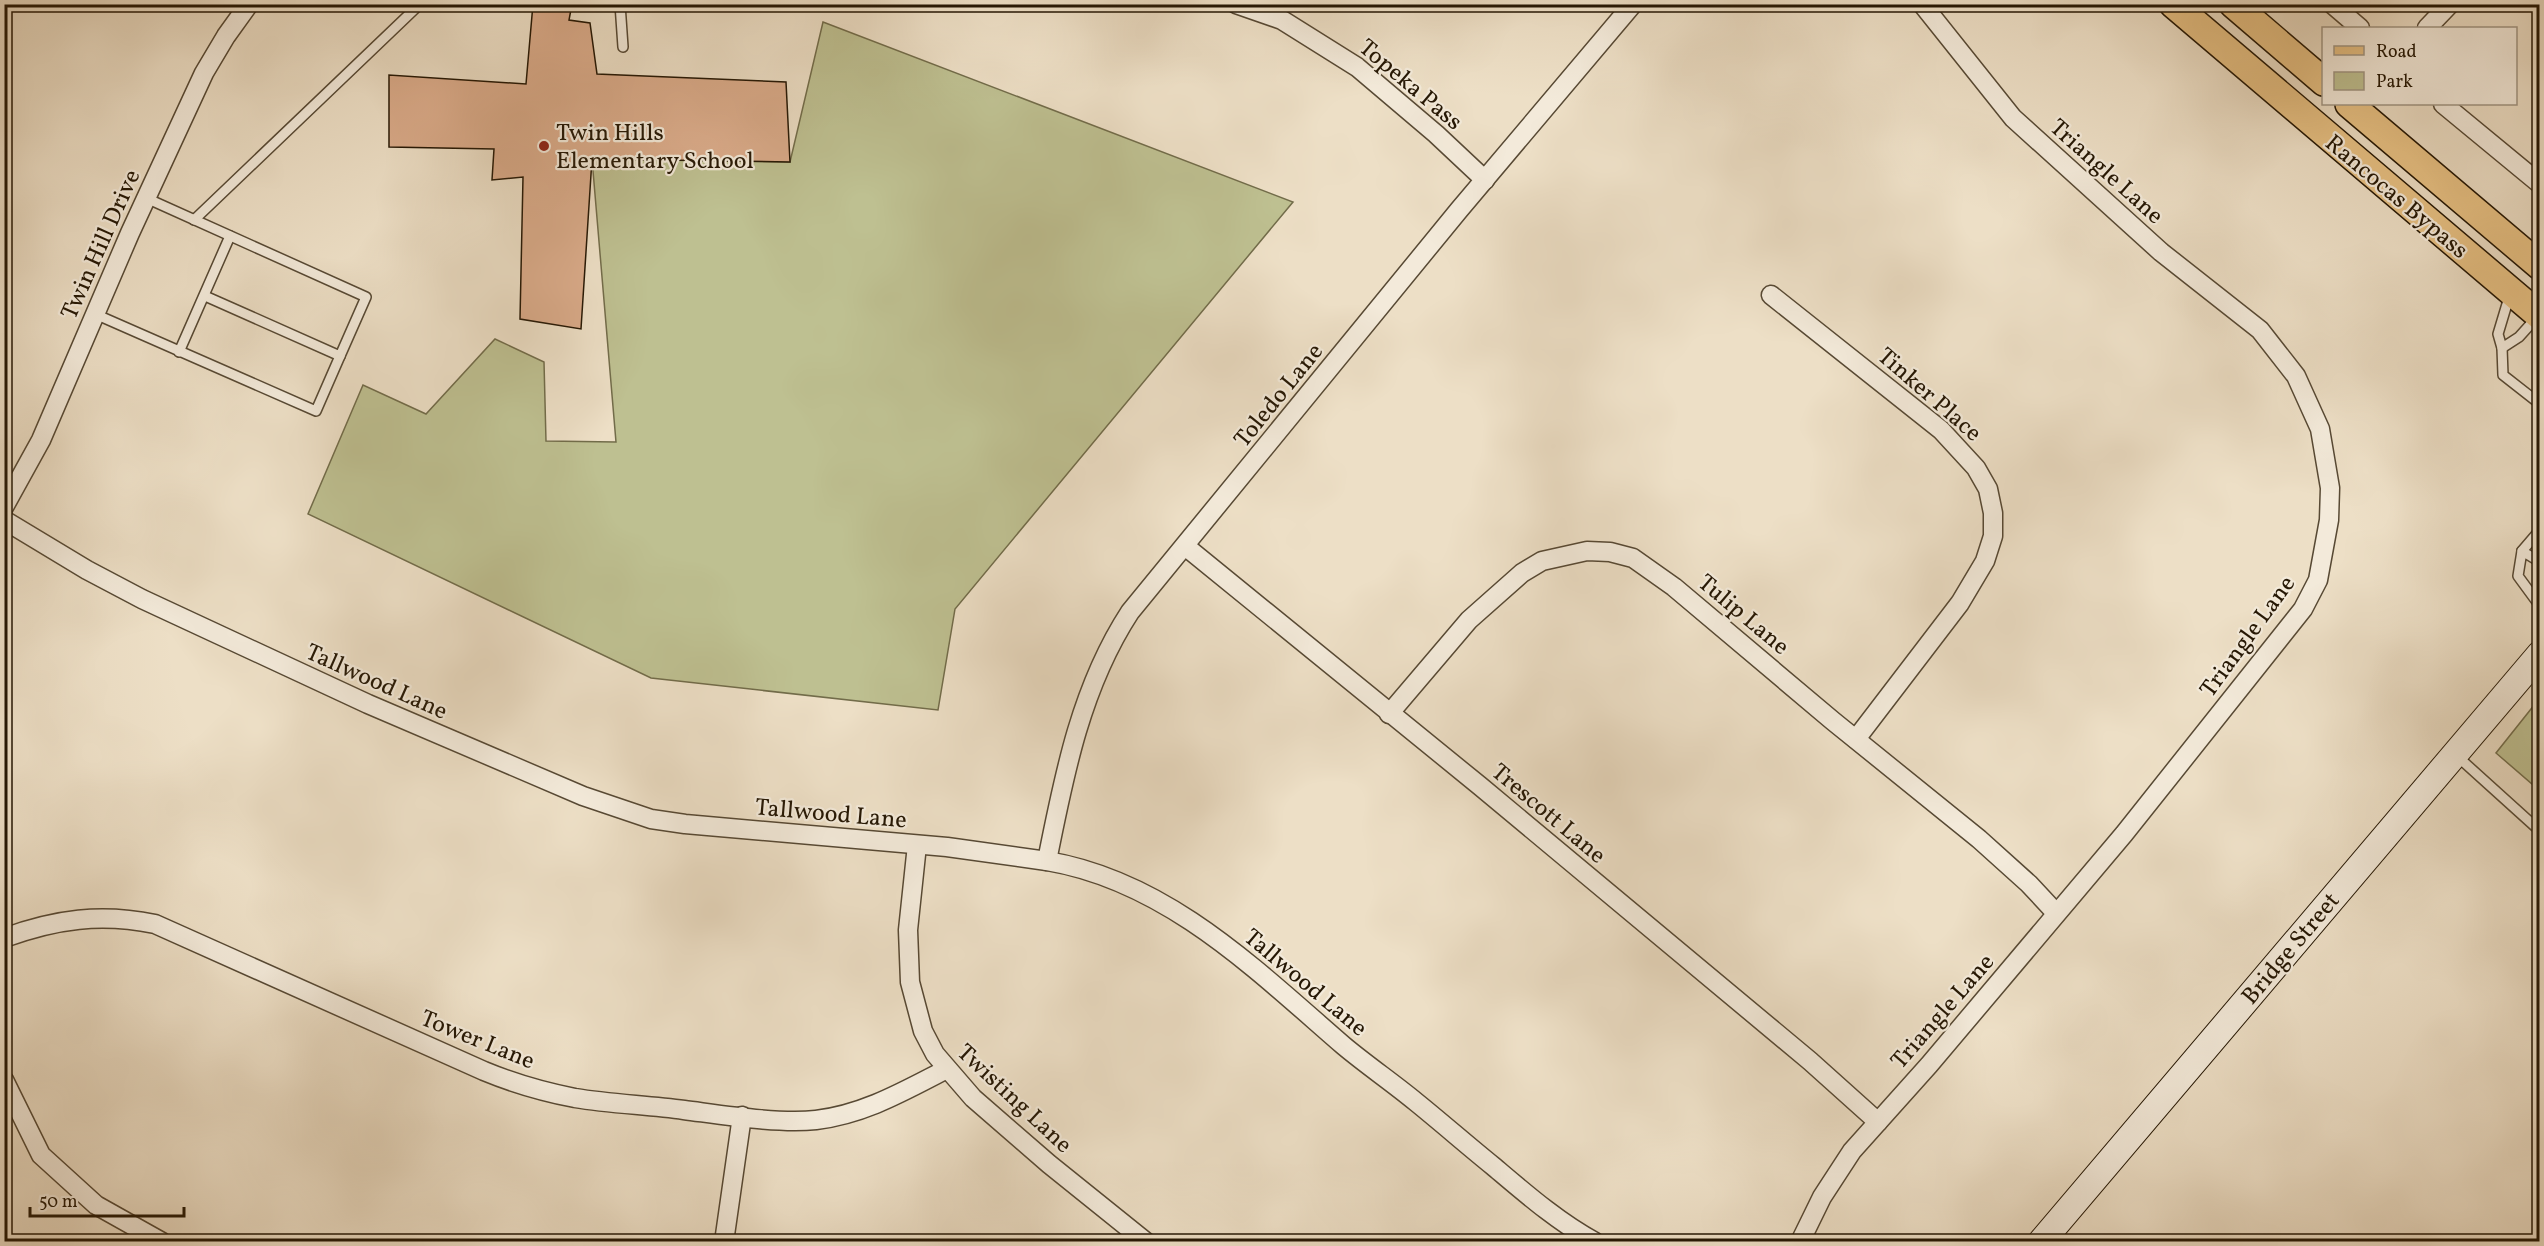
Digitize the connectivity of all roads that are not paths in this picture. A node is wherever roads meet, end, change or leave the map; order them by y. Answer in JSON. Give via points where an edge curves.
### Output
{"nodes":[{"id":1,"x":249,"y":4,"type":"edge"},
{"id":2,"x":420,"y":4,"type":"edge"},
{"id":3,"x":620,"y":4,"type":"edge"},
{"id":4,"x":1236,"y":4,"type":"edge"},
{"id":5,"x":1633,"y":4,"type":"edge"},
{"id":6,"x":1922,"y":4,"type":"edge"},
{"id":7,"x":2172,"y":4,"type":"edge"},
{"id":8,"x":2233,"y":4,"type":"edge"},
{"id":9,"x":2332,"y":4,"type":"edge"},
{"id":10,"x":2450,"y":4,"type":"edge"},
{"id":11,"x":1286,"y":12,"type":"edge"},
{"id":12,"x":2359,"y":27,"type":"edge"},
{"id":13,"x":2428,"y":27,"type":"edge"},
{"id":14,"x":623,"y":47,"type":"dead end"},
{"id":15,"x":2322,"y":80,"type":"edge"},
{"id":16,"x":2350,"y":105,"type":"edge"},
{"id":17,"x":2444,"y":105,"type":"edge"},
{"id":18,"x":1485,"y":180,"type":"junction"},
{"id":19,"x":2540,"y":184,"type":"edge"},
{"id":20,"x":146,"y":198,"type":"junction"},
{"id":21,"x":194,"y":220,"type":"junction"},
{"id":22,"x":230,"y":236,"type":"junction"},
{"id":23,"x":2540,"y":266,"type":"edge"},
{"id":24,"x":2510,"y":292,"type":"junction"},
{"id":25,"x":1771,"y":295,"type":"dead end"},
{"id":26,"x":205,"y":296,"type":"junction"},
{"id":27,"x":95,"y":314,"type":"junction"},
{"id":28,"x":2539,"y":316,"type":"edge"},
{"id":29,"x":2502,"y":348,"type":"junction"},
{"id":30,"x":179,"y":352,"type":"junction"},
{"id":31,"x":340,"y":356,"type":"junction"},
{"id":32,"x":2540,"y":404,"type":"edge"},
{"id":33,"x":4,"y":507,"type":"edge"},
{"id":34,"x":4,"y":520,"type":"edge"},
{"id":35,"x":2540,"y":530,"type":"edge"},
{"id":36,"x":1185,"y":546,"type":"junction"},
{"id":37,"x":2522,"y":551,"type":"junction"},
{"id":38,"x":2540,"y":562,"type":"edge"},
{"id":39,"x":2540,"y":606,"type":"edge"},
{"id":40,"x":2540,"y":654,"type":"edge"},
{"id":41,"x":1389,"y":714,"type":"junction"},
{"id":42,"x":1856,"y":739,"type":"junction"},
{"id":43,"x":2456,"y":754,"type":"junction"},
{"id":44,"x":2540,"y":831,"type":"edge"},
{"id":45,"x":917,"y":845,"type":"junction"},
{"id":46,"x":1047,"y":861,"type":"junction"},
{"id":47,"x":2056,"y":913,"type":"junction"},
{"id":48,"x":4,"y":938,"type":"edge"},
{"id":49,"x":947,"y":1069,"type":"junction"},
{"id":50,"x":4,"y":1080,"type":"edge"},
{"id":51,"x":742,"y":1116,"type":"junction"},
{"id":52,"x":1878,"y":1122,"type":"junction"},
{"id":53,"x":162,"y":1242,"type":"edge"},
{"id":54,"x":724,"y":1242,"type":"edge"},
{"id":55,"x":1146,"y":1242,"type":"edge"},
{"id":56,"x":1595,"y":1242,"type":"edge"},
{"id":57,"x":1800,"y":1242,"type":"edge"},
{"id":58,"x":2041,"y":1242,"type":"edge"}],
"edges":[{"from":1,"to":20,"type":"street","name":"Twin Hill Drive","via":[[204,73]]},
{"from":2,"to":21,"type":"lane"},
{"from":3,"to":14,"type":"lane"},
{"from":4,"to":11,"type":"street","name":"Topeka Pass"},
{"from":5,"to":18,"type":"street","name":"Toledo Lane"},
{"from":6,"to":47,"type":"street","name":"Triangle Lane","via":[[1998,101],[2036,141],[2161,252],[2260,330],[2305,393],[2320,429],[2326,458],[2329,520],[2318,580],[2303,609]]},
{"from":7,"to":24,"type":"main road","name":"Rancocas Bypass"},
{"from":8,"to":15,"type":"main road"},
{"from":9,"to":12,"type":"street"},
{"from":10,"to":13,"type":"street"},
{"from":11,"to":18,"type":"street","name":"Topeka Pass","via":[[1357,67]]},
{"from":16,"to":23,"type":"main road","name":"Rancocas Bypass"},
{"from":17,"to":19,"type":"street"},
{"from":18,"to":36,"type":"street","name":"Toledo Lane"},
{"from":20,"to":21,"type":"lane"},
{"from":20,"to":27,"type":"street","name":"Twin Hill Drive"},
{"from":21,"to":22,"type":"lane"},
{"from":22,"to":26,"type":"lane"},
{"from":22,"to":31,"type":"lane","via":[[366,297]]},
{"from":24,"to":28,"type":"main road","name":"Rancocas Bypass"},
{"from":24,"to":29,"type":"lane","via":[[2498,334]]},
{"from":25,"to":42,"type":"street","name":"Tinker Place","via":[[1941,430],[1976,468],[1988,489],[1994,513],[1993,536],[1985,561],[1960,603]]},
{"from":26,"to":30,"type":"lane"},
{"from":26,"to":31,"type":"lane"},
{"from":27,"to":30,"type":"lane"},
{"from":27,"to":33,"type":"street","name":"Twin Hill Drive","via":[[41,440]]},
{"from":28,"to":29,"type":"lane"},
{"from":29,"to":32,"type":"lane","via":[[2503,375]]},
{"from":30,"to":31,"type":"lane","via":[[316,411]]},
{"from":34,"to":45,"type":"street","name":"Tallwood Lane","via":[[142,600],[404,720],[617,809],[685,825]]},
{"from":35,"to":37,"type":"lane"},
{"from":36,"to":41,"type":"street","name":"Trescott Lane"},
{"from":36,"to":46,"type":"street","name":"Toledo Lane","via":[[1130,612],[1099,668],[1079,723]]},
{"from":37,"to":38,"type":"lane"},
{"from":37,"to":39,"type":"lane","via":[[2518,576]]},
{"from":40,"to":43,"type":"main road","name":"Bridge Street"},
{"from":41,"to":42,"type":"street","name":"Tulip Lane","via":[[1470,620],[1522,573],[1542,561],[1564,555],[1610,552],[1633,558],[1674,586]]},
{"from":41,"to":52,"type":"street","name":"Trescott Lane","via":[[1688,958]]},
{"from":42,"to":47,"type":"street","name":"Tulip Lane","via":[[1979,838]]},
{"from":43,"to":44,"type":"lane"},
{"from":43,"to":58,"type":"main road","name":"Bridge Street"},
{"from":45,"to":46,"type":"street","name":"Tallwood Lane"},
{"from":45,"to":49,"type":"street","name":"Twisting Lane","via":[[908,930],[910,982],[923,1031]]},
{"from":46,"to":56,"type":"street","name":"Tallwood Lane","via":[[1130,887],[1225,944],[1527,1194]]},
{"from":47,"to":52,"type":"street","name":"Triangle Lane"},
{"from":48,"to":51,"type":"street","name":"Tower Lane","via":[[79,918],[154,924],[514,1083],[576,1098]]},
{"from":49,"to":51,"type":"street","name":"Tower Lane","via":[[886,1101],[840,1116],[787,1121]]},
{"from":49,"to":55,"type":"street","name":"Twisting Lane","via":[[1014,1134]]},
{"from":50,"to":53,"type":"street","via":[[41,1155],[96,1204]]},
{"from":51,"to":54,"type":"street"},
{"from":52,"to":57,"type":"street","name":"Triangle Lane","via":[[1835,1174]]}]}
